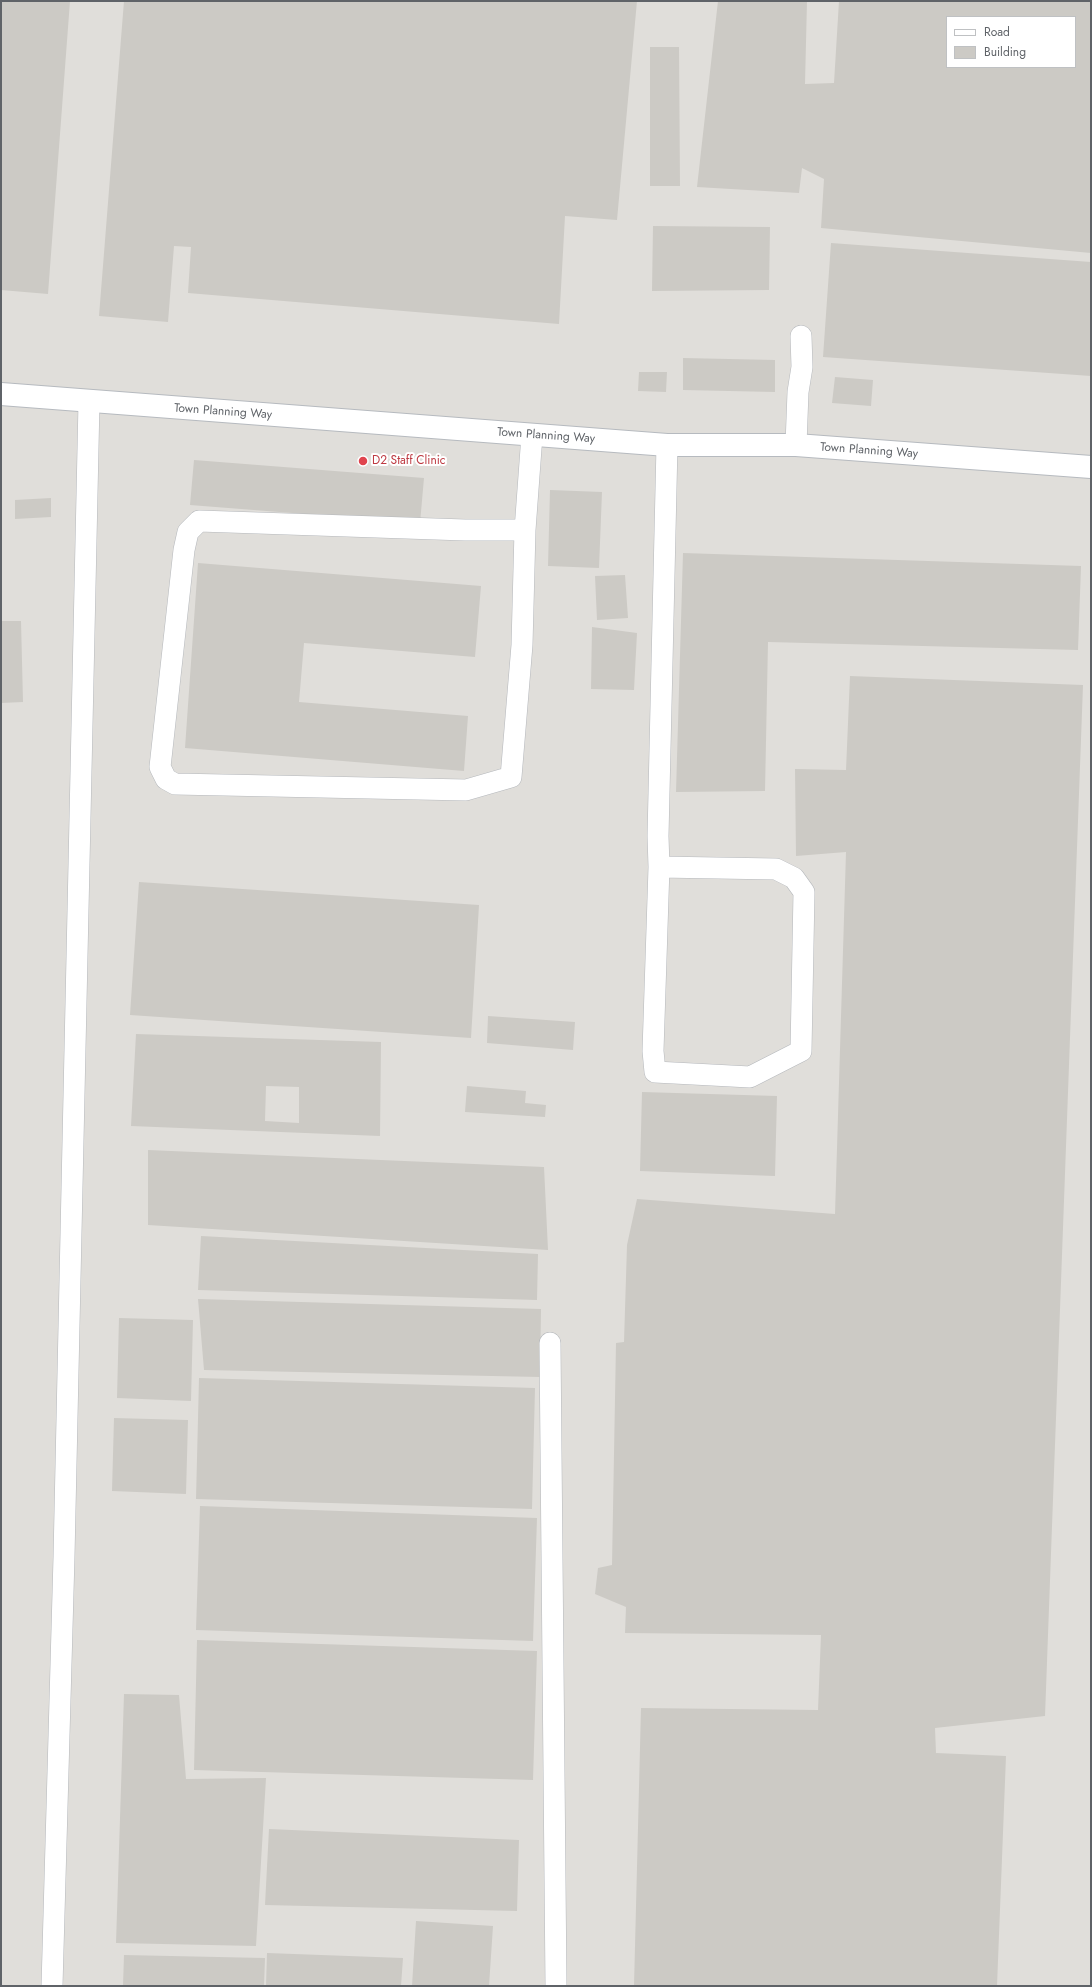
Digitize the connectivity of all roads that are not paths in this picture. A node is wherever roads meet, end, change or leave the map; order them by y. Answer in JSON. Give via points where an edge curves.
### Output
{"nodes":[{"id":1,"x":801,"y":336,"type":"dead end"},
{"id":2,"x":1,"y":394,"type":"edge"},
{"id":3,"x":89,"y":402,"type":"junction"},
{"id":4,"x":532,"y":435,"type":"junction"},
{"id":5,"x":667,"y":445,"type":"junction"},
{"id":6,"x":796,"y":445,"type":"junction"},
{"id":7,"x":1091,"y":468,"type":"edge"},
{"id":8,"x":526,"y":530,"type":"junction"},
{"id":9,"x":659,"y":867,"type":"junction"},
{"id":10,"x":550,"y":1343,"type":"dead end"},
{"id":11,"x":52,"y":1986,"type":"edge"},
{"id":12,"x":556,"y":1986,"type":"edge"}],
"edges":[{"from":1,"to":6,"type":"lane","via":[[802,367],[798,392]]},
{"from":2,"to":3,"type":"main road","name":"Town Planning Way"},
{"from":3,"to":4,"type":"main road","name":"Town Planning Way"},
{"from":3,"to":11,"type":"lane"},
{"from":4,"to":5,"type":"main road","name":"Town Planning Way"},
{"from":4,"to":8,"type":"lane"},
{"from":5,"to":6,"type":"main road","name":"Town Planning Way"},
{"from":5,"to":9,"type":"lane"},
{"from":6,"to":7,"type":"main road","name":"Town Planning Way"},
{"from":8,"to":8,"type":"lane","via":[[199,521],[188,532],[184,550],[160,767],[166,779],[176,784],[466,790],[511,777],[522,645]]},
{"from":9,"to":9,"type":"lane","via":[[776,869],[794,878],[804,892],[800,1051],[750,1077],[655,1072],[653,1051]]},
{"from":10,"to":12,"type":"lane"}]}
